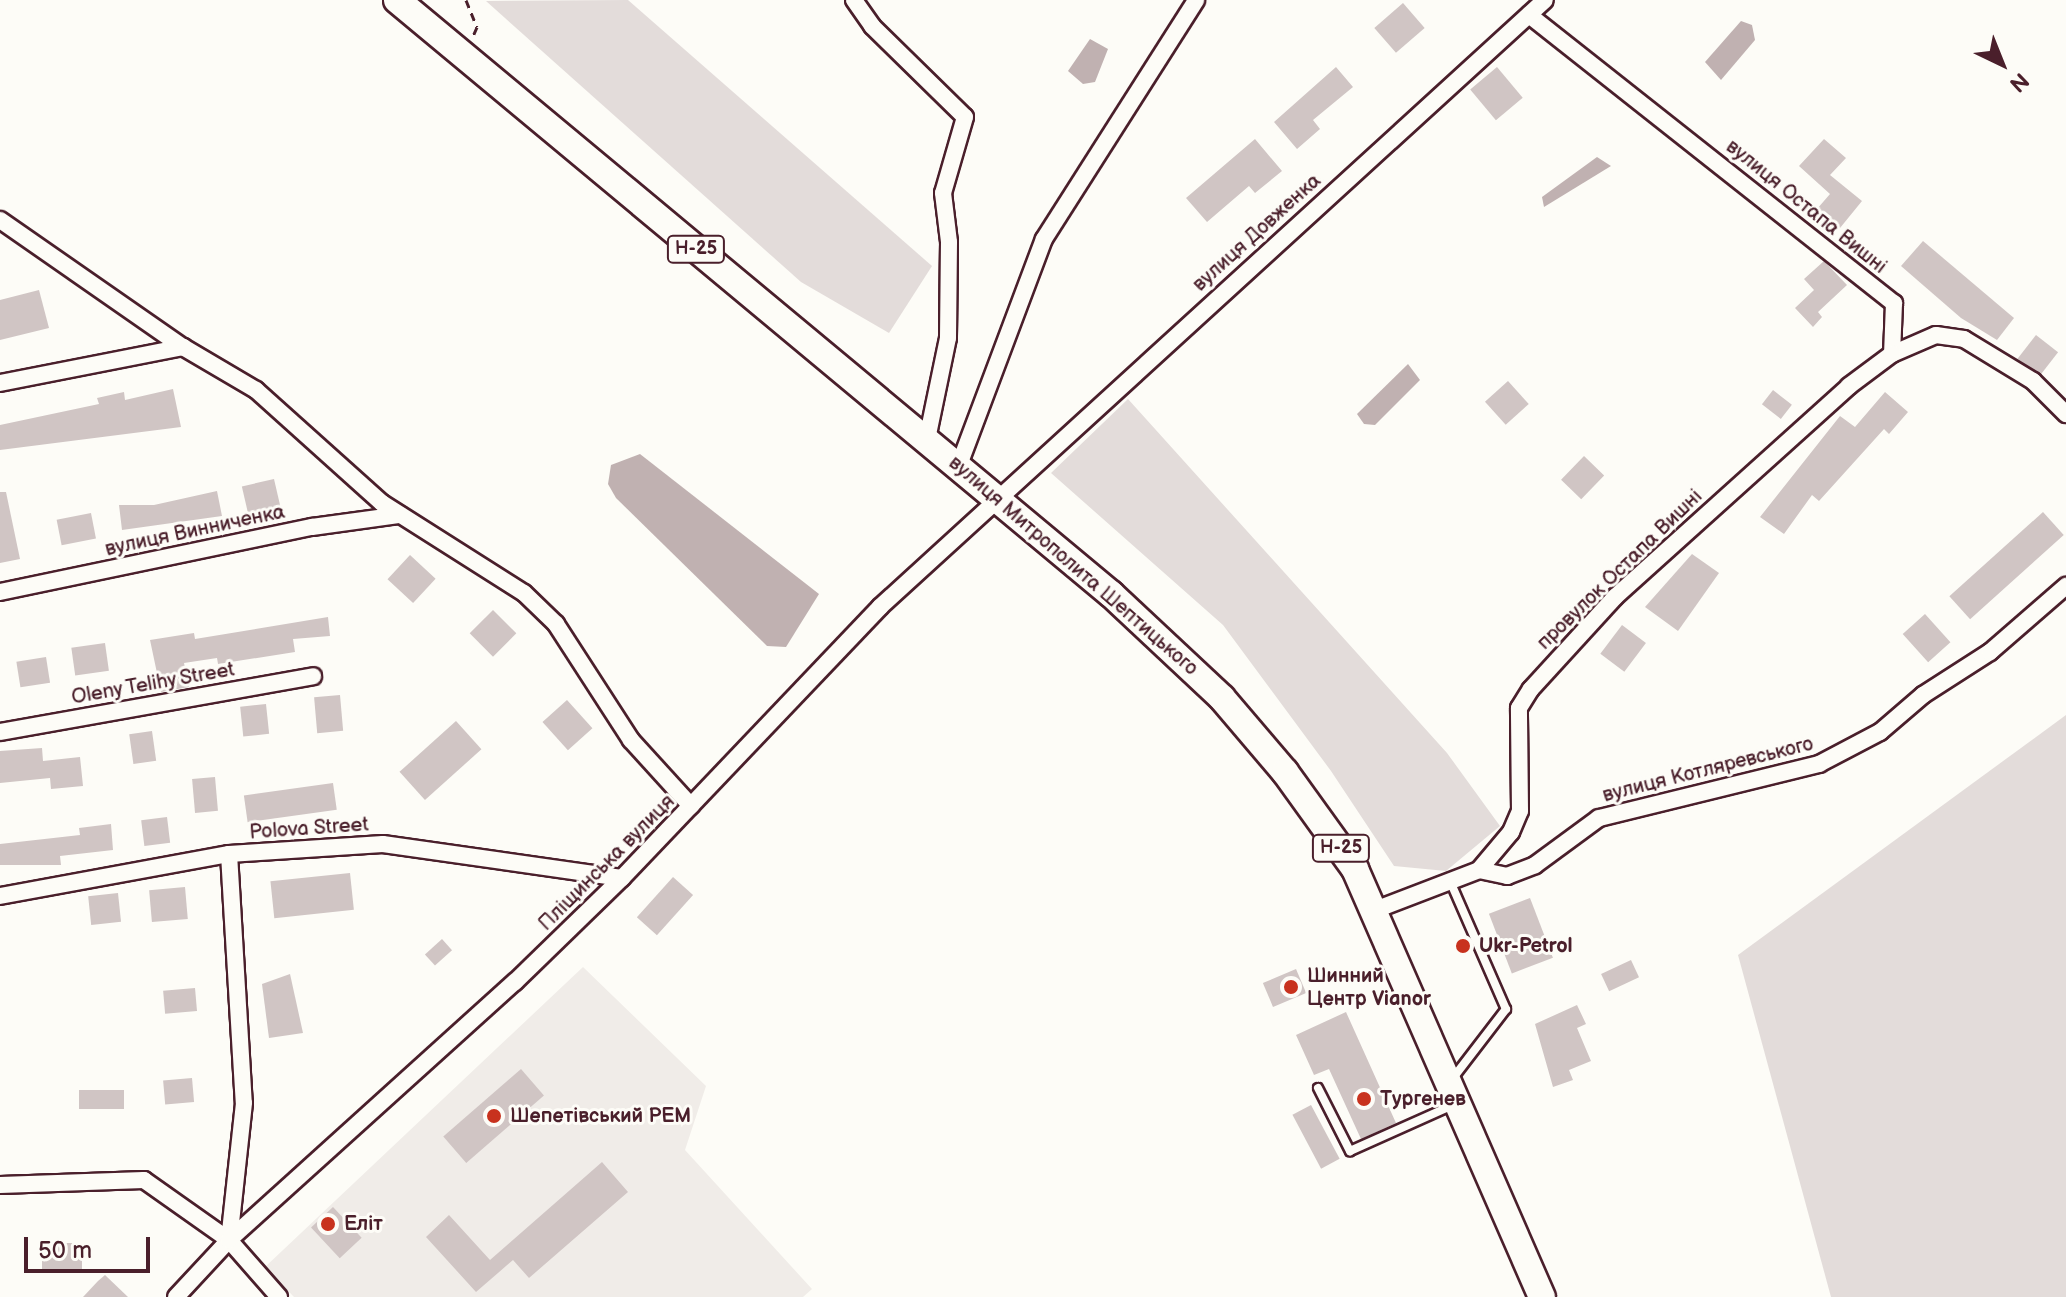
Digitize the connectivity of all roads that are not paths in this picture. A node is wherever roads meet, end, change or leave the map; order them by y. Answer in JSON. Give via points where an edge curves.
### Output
{"nodes":[{"id":1,"x":397,"y":0,"type":"edge"},
{"id":2,"x":854,"y":0,"type":"edge"},
{"id":3,"x":1196,"y":0,"type":"edge"},
{"id":4,"x":1545,"y":0,"type":"edge"},
{"id":5,"x":1529,"y":15,"type":"junction"},
{"id":6,"x":0,"y":220,"type":"edge"},
{"id":7,"x":183,"y":347,"type":"junction"},
{"id":8,"x":1892,"y":354,"type":"junction"},
{"id":9,"x":0,"y":383,"type":"edge"},
{"id":10,"x":2066,"y":414,"type":"edge"},
{"id":11,"x":927,"y":439,"type":"junction"},
{"id":12,"x":959,"y":465,"type":"junction"},
{"id":13,"x":997,"y":498,"type":"junction"},
{"id":14,"x":400,"y":515,"type":"junction"},
{"id":15,"x":2066,"y":586,"type":"edge"},
{"id":16,"x":0,"y":592,"type":"edge"},
{"id":17,"x":313,"y":676,"type":"dead end"},
{"id":18,"x":0,"y":732,"type":"edge"},
{"id":19,"x":691,"y":806,"type":"junction"},
{"id":20,"x":229,"y":854,"type":"junction"},
{"id":21,"x":1479,"y":870,"type":"junction"},
{"id":22,"x":622,"y":878,"type":"junction"},
{"id":23,"x":1450,"y":880,"type":"junction"},
{"id":24,"x":0,"y":896,"type":"edge"},
{"id":25,"x":1375,"y":910,"type":"junction"},
{"id":26,"x":1318,"y":1088,"type":"dead end"},
{"id":27,"x":1455,"y":1092,"type":"junction"},
{"id":28,"x":0,"y":1185,"type":"edge"},
{"id":29,"x":229,"y":1240,"type":"junction"},
{"id":30,"x":176,"y":1297,"type":"edge"},
{"id":31,"x":279,"y":1297,"type":"edge"},
{"id":32,"x":1542,"y":1297,"type":"edge"}],
"edges":[{"from":1,"to":11,"type":"main road","name":"вулиця Митрополита Шептицького","number":"Н-25"},
{"from":2,"to":11,"type":"street","via":[[872,26],[965,117],[943,193],[949,242],[948,338]]},
{"from":3,"to":12,"type":"street","via":[[1044,239]]},
{"from":4,"to":5,"type":"street","name":"вулиця Довженка"},
{"from":5,"to":8,"type":"street","name":"вулиця Остапа Вишні","via":[[1894,303]]},
{"from":5,"to":13,"type":"street","name":"вулиця Довженка"},
{"from":6,"to":7,"type":"street"},
{"from":7,"to":9,"type":"street"},
{"from":7,"to":14,"type":"street","via":[[272,401]]},
{"from":8,"to":10,"type":"street","via":[[1936,335],[1964,339],[2033,381]]},
{"from":8,"to":21,"type":"street","name":"провулок Остапа Вишні","via":[[1849,386],[1615,597],[1531,689],[1519,708],[1520,811],[1511,832]]},
{"from":11,"to":12,"type":"main road","name":"вулиця Митрополита Шептицького","number":"Н-25"},
{"from":12,"to":13,"type":"main road","name":"вулиця Митрополита Шептицького","number":"Н-25"},
{"from":13,"to":19,"type":"street","name":"Пліщинська вулиця","via":[[812,674]]},
{"from":13,"to":25,"type":"main road","name":"вулиця Митрополита Шептицького","number":"Н-25","via":[[1222,698],[1285,772],[1355,869]]},
{"from":14,"to":16,"type":"street","name":"вулиця Винниченка","via":[[312,527]]},
{"from":14,"to":19,"type":"street","via":[[484,564],[540,607],[570,643],[615,719]]},
{"from":15,"to":21,"type":"street","name":"вулиця Котляревського","via":[[1990,652],[1923,695],[1880,732],[1819,764],[1599,818],[1535,865],[1507,876]]},
{"from":17,"to":18,"type":"street","name":"Oleny Telihy Street"},
{"from":19,"to":22,"type":"street","name":"Пліщинська вулиця"},
{"from":20,"to":22,"type":"street","name":"Polova Street","via":[[383,844]]},
{"from":20,"to":24,"type":"street","name":"Polova Street"},
{"from":20,"to":29,"type":"street","via":[[244,1103]]},
{"from":21,"to":23,"type":"street","name":"вулиця Котляревського"},
{"from":22,"to":29,"type":"street","name":"Пліщинська вулиця","via":[[515,982]]},
{"from":23,"to":25,"type":"street","name":"вулиця Котляревського"},
{"from":23,"to":27,"type":"lane","via":[[1506,1009]]},
{"from":25,"to":27,"type":"main road","name":"вулиця Митрополита Шептицького","number":"Н-25"},
{"from":26,"to":27,"type":"lane","via":[[1350,1151]]},
{"from":27,"to":32,"type":"main road","name":"вулиця Митрополита Шептицького","number":"Н-25"},
{"from":28,"to":29,"type":"street","via":[[144,1180]]},
{"from":29,"to":30,"type":"street","name":"Пліщинська вулиця"},
{"from":29,"to":31,"type":"street"}]}
